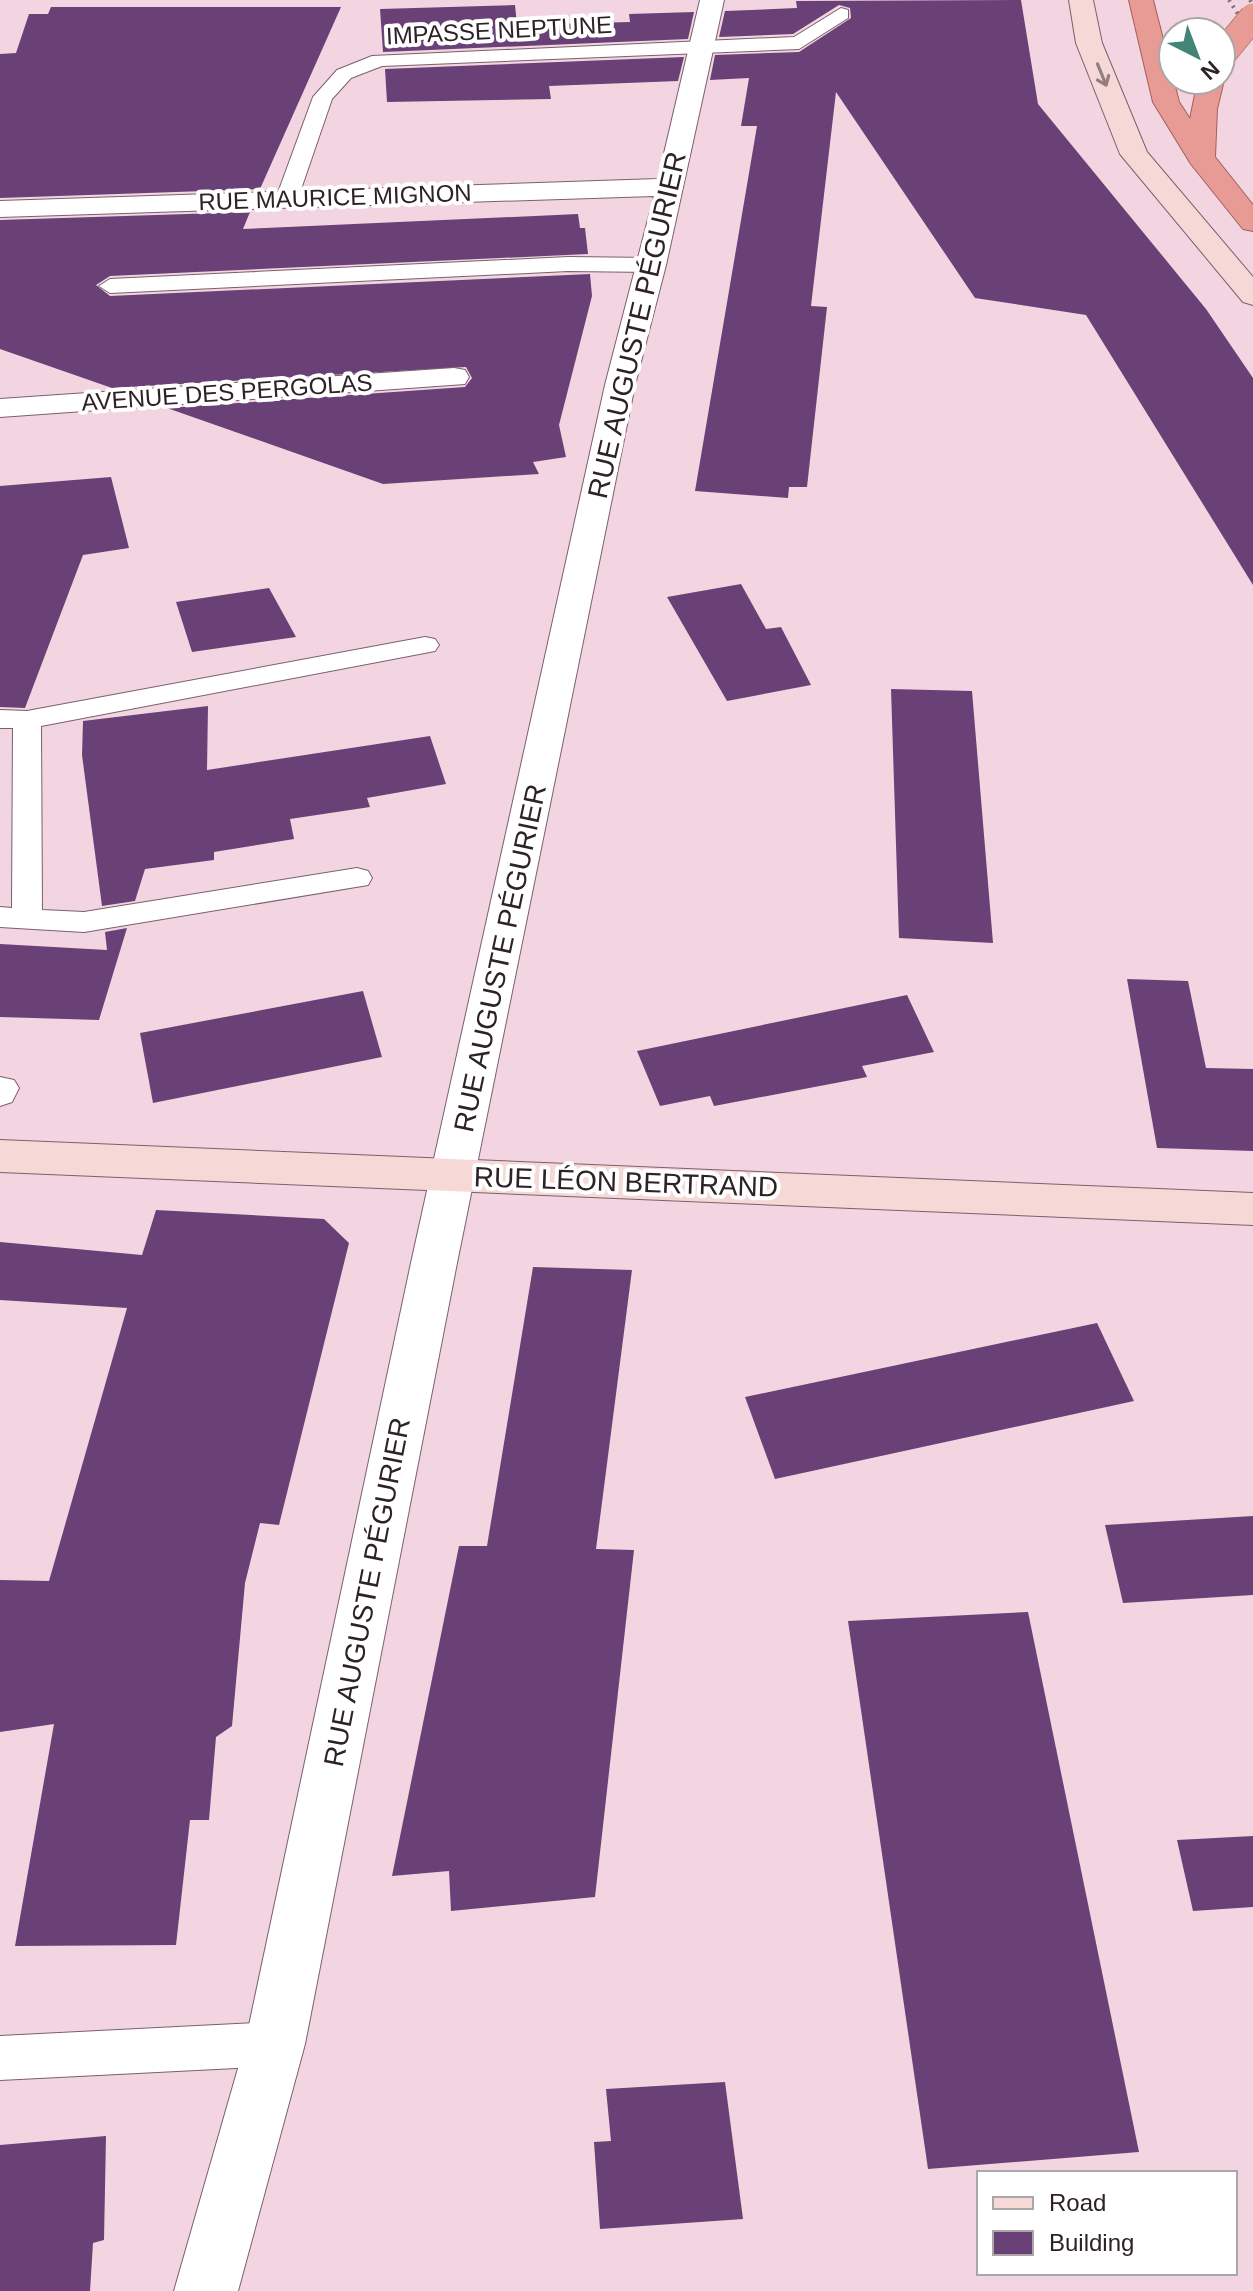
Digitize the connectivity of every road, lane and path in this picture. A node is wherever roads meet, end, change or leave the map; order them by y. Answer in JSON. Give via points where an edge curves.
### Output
{"nodes":[{"id":1,"x":712,"y":0,"type":"edge"},
{"id":2,"x":1081,"y":0,"type":"edge"},
{"id":3,"x":1141,"y":0,"type":"edge"},
{"id":4,"x":841,"y":14,"type":"dead end"},
{"id":5,"x":1253,"y":17,"type":"edge"},
{"id":6,"x":1237,"y":36,"type":"edge"},
{"id":7,"x":701,"y":47,"type":"junction"},
{"id":8,"x":1207,"y":96,"type":"edge"},
{"id":9,"x":1201,"y":158,"type":"junction"},
{"id":10,"x":669,"y":187,"type":"junction"},
{"id":11,"x":287,"y":198,"type":"junction"},
{"id":12,"x":0,"y":209,"type":"edge"},
{"id":13,"x":1253,"y":223,"type":"edge"},
{"id":14,"x":652,"y":265,"type":"junction"},
{"id":15,"x":110,"y":286,"type":"dead end"},
{"id":16,"x":1253,"y":296,"type":"edge"},
{"id":17,"x":454,"y":377,"type":"dead end"},
{"id":18,"x":0,"y":408,"type":"edge"},
{"id":19,"x":425,"y":645,"type":"dead end"},
{"id":20,"x":14,"y":720,"type":"edge"},
{"id":21,"x":357,"y":878,"type":"dead end"},
{"id":22,"x":14,"y":918,"type":"edge"},
{"id":23,"x":0,"y":1156,"type":"edge"},
{"id":24,"x":454,"y":1177,"type":"junction"},
{"id":25,"x":1253,"y":1209,"type":"edge"},
{"id":26,"x":275,"y":2044,"type":"junction"},
{"id":27,"x":0,"y":2058,"type":"edge"},
{"id":28,"x":206,"y":2291,"type":"edge"}],
"edges":[{"from":1,"to":7,"type":"street","name":"RUE AUGUSTE PÉGURIER"},
{"from":2,"to":16,"type":"main road","one_way":true,"via":[[1089,43],[1134,154]]},
{"from":3,"to":9,"type":"highway","via":[[1166,102]]},
{"from":4,"to":7,"type":"lane","name":"IMPASSE NEPTUNE","via":[[799,43]]},
{"from":5,"to":6,"type":"highway","bridge":true},
{"from":7,"to":10,"type":"street","name":"RUE AUGUSTE PÉGURIER"},
{"from":7,"to":11,"type":"lane","name":"IMPASSE NEPTUNE","via":[[379,60],[344,74],[323,97]]},
{"from":8,"to":9,"type":"highway"},
{"from":9,"to":13,"type":"highway"},
{"from":10,"to":11,"type":"street","name":"RUE MAURICE MIGNON"},
{"from":10,"to":14,"type":"street","name":"RUE AUGUSTE PÉGURIER"},
{"from":11,"to":12,"type":"street","name":"RUE MAURICE MIGNON"},
{"from":14,"to":15,"type":"lane","via":[[568,264]]},
{"from":14,"to":24,"type":"street","name":"RUE AUGUSTE PÉGURIER","via":[[620,385]]},
{"from":17,"to":18,"type":"street","name":"AVENUE DES PERGOLAS"},
{"from":19,"to":20,"type":"lane"},
{"from":20,"to":22,"type":"lane"},
{"from":21,"to":22,"type":"lane","via":[[84,922]]},
{"from":23,"to":24,"type":"main road","name":"RUE LÉON BERTRAND"},
{"from":24,"to":25,"type":"main road","name":"RUE LÉON BERTRAND","via":[[591,1178]]},
{"from":24,"to":26,"type":"street","name":"RUE AUGUSTE PÉGURIER"},
{"from":26,"to":27,"type":"lane"},
{"from":26,"to":28,"type":"street","name":"RUE AUGUSTE PÉGURIER"}]}
